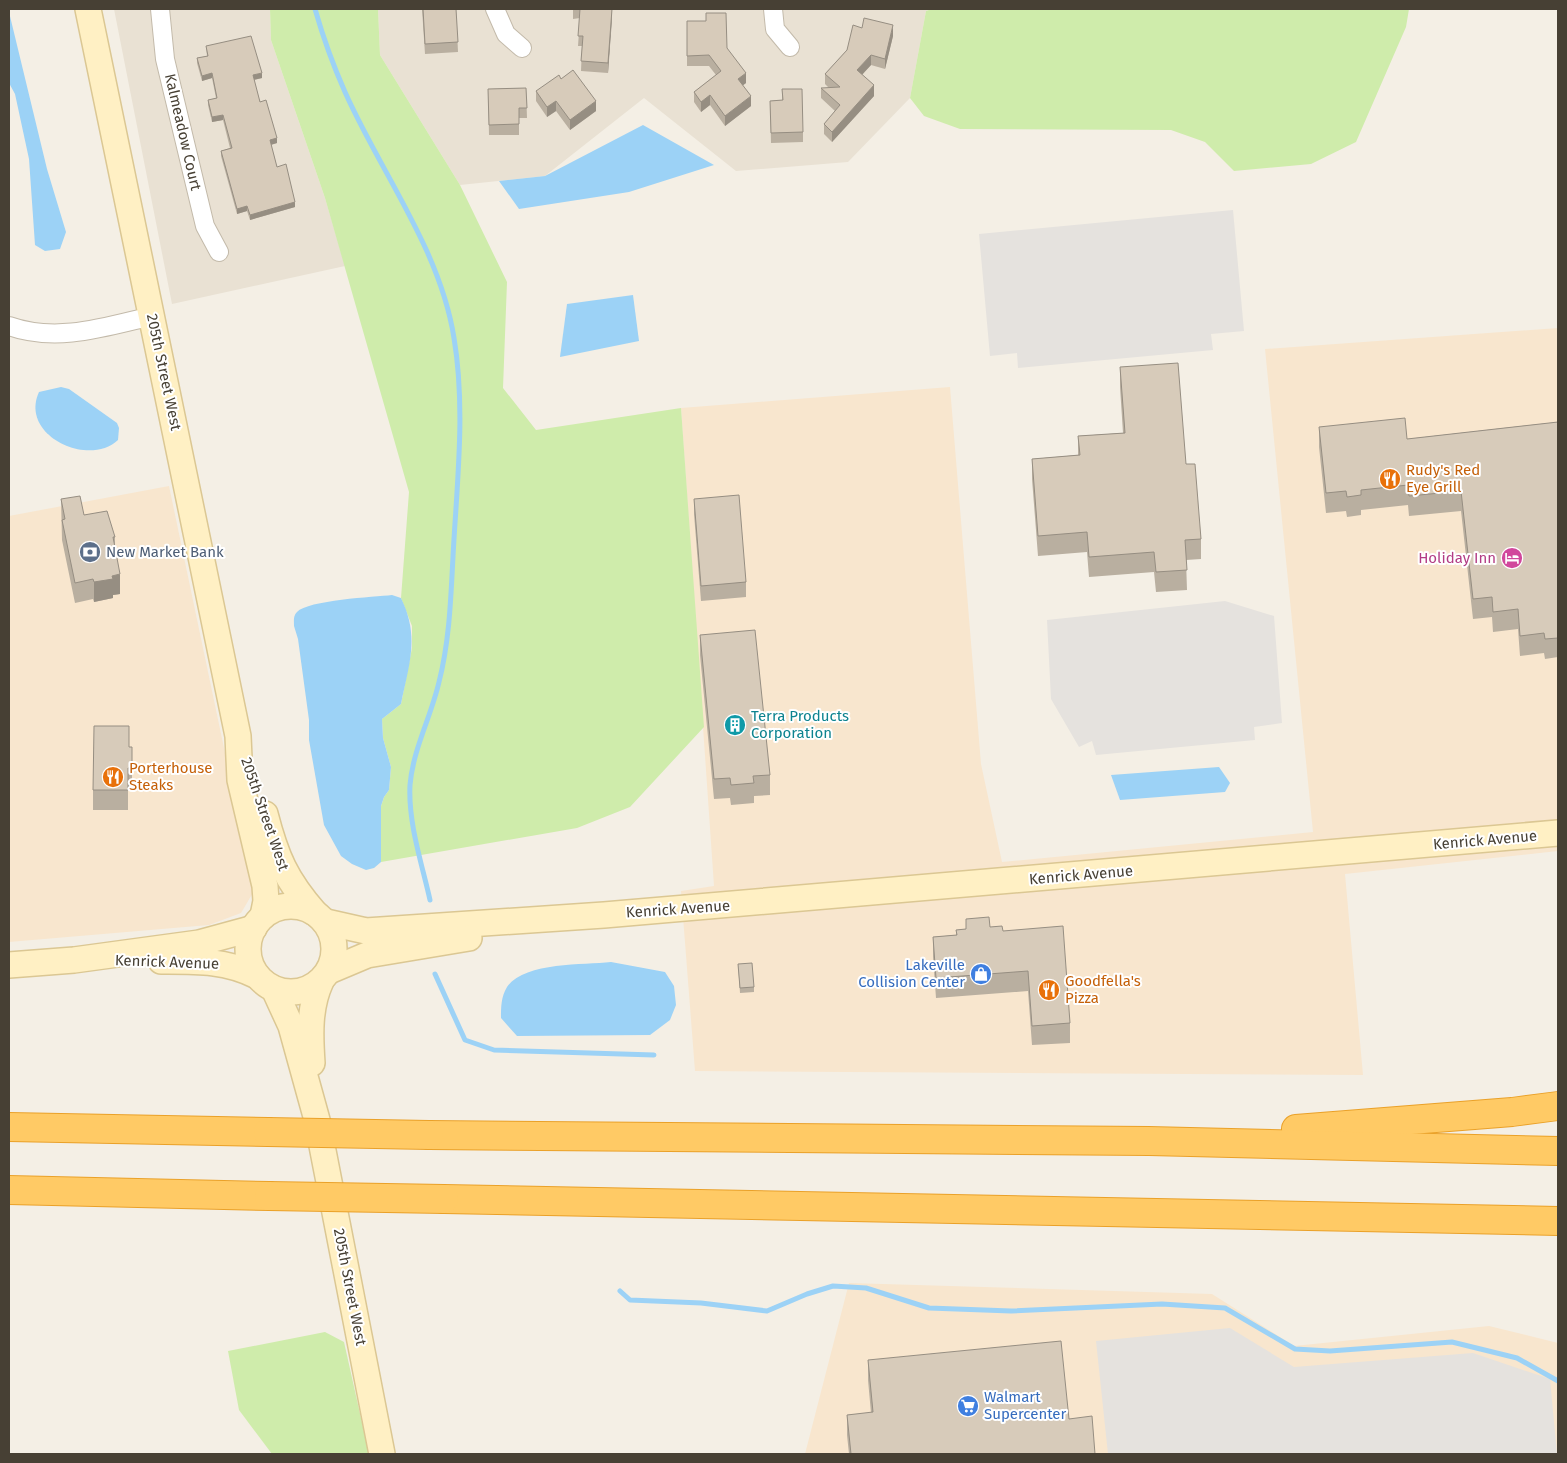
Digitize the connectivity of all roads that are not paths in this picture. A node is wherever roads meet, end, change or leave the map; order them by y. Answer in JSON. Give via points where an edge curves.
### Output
{"nodes":[{"id":1,"x":88,"y":9,"type":"edge"},
{"id":2,"x":160,"y":9,"type":"edge"},
{"id":3,"x":495,"y":9,"type":"edge"},
{"id":4,"x":773,"y":9,"type":"edge"},
{"id":5,"x":790,"y":47,"type":"dead end"},
{"id":6,"x":522,"y":48,"type":"dead end"},
{"id":7,"x":219,"y":252,"type":"dead end"},
{"id":8,"x":152,"y":316,"type":"junction"},
{"id":9,"x":9,"y":326,"type":"edge"},
{"id":10,"x":238,"y":736,"type":"junction"},
{"id":11,"x":1558,"y":833,"type":"edge"},
{"id":12,"x":604,"y":915,"type":"junction"},
{"id":13,"x":320,"y":918,"type":"junction"},
{"id":14,"x":258,"y":922,"type":"junction"},
{"id":15,"x":74,"y":960,"type":"junction"},
{"id":16,"x":9,"y":965,"type":"edge"},
{"id":17,"x":325,"y":976,"type":"junction"},
{"id":18,"x":265,"y":982,"type":"junction"},
{"id":19,"x":1558,"y":1106,"type":"edge"},
{"id":20,"x":317,"y":1120,"type":"junction"},
{"id":21,"x":9,"y":1127,"type":"edge"},
{"id":22,"x":1149,"y":1141,"type":"junction"},
{"id":23,"x":1558,"y":1151,"type":"edge"},
{"id":24,"x":9,"y":1190,"type":"edge"},
{"id":25,"x":1558,"y":1221,"type":"edge"},
{"id":26,"x":382,"y":1454,"type":"edge"}],
"edges":[{"from":1,"to":8,"type":"street","name":"205th Street West"},
{"from":2,"to":7,"type":"street","name":"Kalmeadow Court","via":[[165,59],[205,226]]},
{"from":3,"to":6,"type":"street","via":[[506,34]]},
{"from":4,"to":5,"type":"street","via":[[775,29]]},
{"from":8,"to":9,"type":"street","via":[[64,334],[43,334]]},
{"from":8,"to":10,"type":"street","name":"205th Street West"},
{"from":10,"to":13,"type":"street","name":"205th Street West","via":[[254,774],[284,872]]},
{"from":10,"to":14,"type":"street","name":"205th Street West","via":[[240,780],[265,886],[266,901]]},
{"from":11,"to":12,"type":"street","name":"Kenrick Avenue"},
{"from":12,"to":13,"type":"street","name":"Kenrick Avenue","via":[[366,931]]},
{"from":12,"to":17,"type":"street","name":"Kenrick Avenue","via":[[367,955]]},
{"from":13,"to":14,"type":"street","via":[[304,908],[292,906],[279,907]]},
{"from":13,"to":17,"type":"street","via":[[332,934],[335,946],[334,959]]},
{"from":14,"to":15,"type":"street","name":"Kenrick Avenue","via":[[200,943]]},
{"from":14,"to":18,"type":"street","via":[[248,945],[249,959]]},
{"from":15,"to":16,"type":"street","name":"Kenrick Avenue"},
{"from":15,"to":18,"type":"street","name":"Kenrick Avenue","via":[[212,961],[246,970]]},
{"from":17,"to":18,"type":"street","via":[[311,988],[299,992],[286,992]]},
{"from":17,"to":20,"type":"street","name":"205th Street West","via":[[315,997],[309,1025]]},
{"from":18,"to":20,"type":"street","name":"205th Street West","via":[[291,1026]]},
{"from":19,"to":22,"type":"highway"},
{"from":20,"to":26,"type":"street","name":"205th Street West"},
{"from":21,"to":22,"type":"highway","bridge":true,"via":[[429,1135]]},
{"from":22,"to":23,"type":"highway"},
{"from":24,"to":25,"type":"highway","bridge":true}]}
